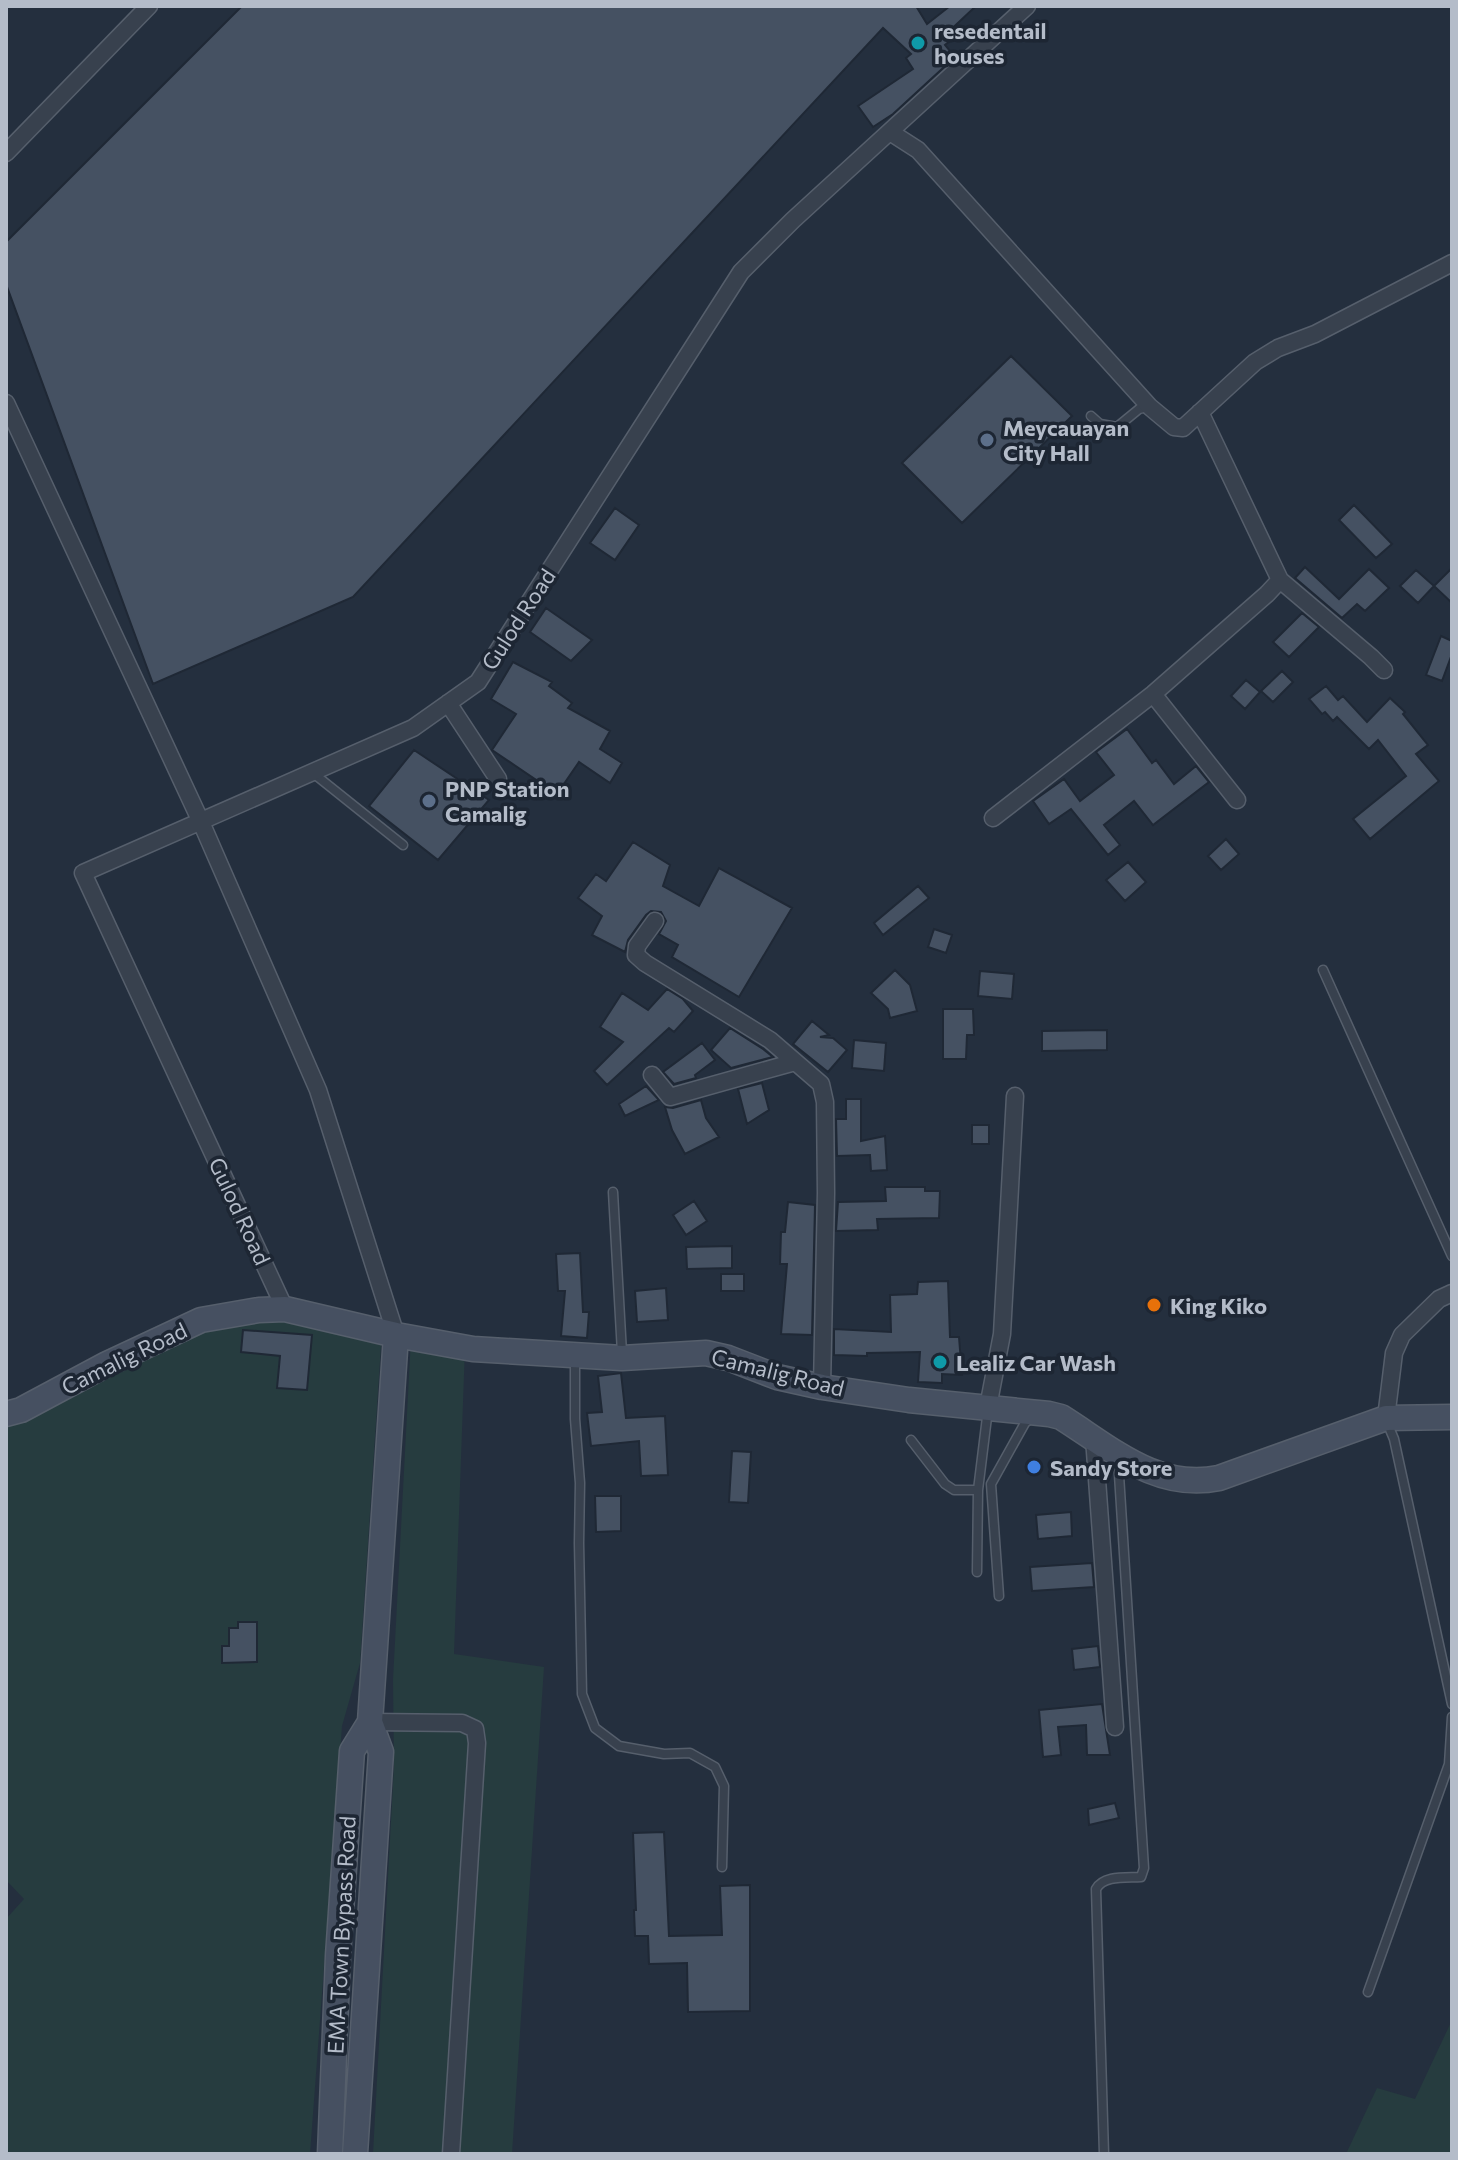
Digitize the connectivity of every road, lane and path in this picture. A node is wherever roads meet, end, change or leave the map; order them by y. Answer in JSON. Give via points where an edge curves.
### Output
{"nodes":[{"id":1,"x":149,"y":6,"type":"edge"},
{"id":2,"x":1027,"y":6,"type":"edge"},
{"id":3,"x":890,"y":132,"type":"junction"},
{"id":4,"x":6,"y":153,"type":"edge"},
{"id":5,"x":1452,"y":263,"type":"edge"},
{"id":6,"x":6,"y":403,"type":"edge"},
{"id":7,"x":1150,"y":407,"type":"junction"},
{"id":8,"x":1200,"y":412,"type":"junction"},
{"id":9,"x":1091,"y":416,"type":"dead end"},
{"id":10,"x":1280,"y":580,"type":"junction"},
{"id":11,"x":1384,"y":670,"type":"dead end"},
{"id":12,"x":1153,"y":694,"type":"junction"},
{"id":13,"x":448,"y":703,"type":"junction"},
{"id":14,"x":312,"y":772,"type":"junction"},
{"id":15,"x":498,"y":779,"type":"dead end"},
{"id":16,"x":1237,"y":800,"type":"dead end"},
{"id":17,"x":993,"y":818,"type":"dead end"},
{"id":18,"x":201,"y":822,"type":"junction"},
{"id":19,"x":403,"y":845,"type":"dead end"},
{"id":20,"x":655,"y":921,"type":"dead end"},
{"id":21,"x":1323,"y":970,"type":"dead end"},
{"id":22,"x":795,"y":1062,"type":"junction"},
{"id":23,"x":652,"y":1075,"type":"dead end"},
{"id":24,"x":1015,"y":1096,"type":"dead end"},
{"id":25,"x":613,"y":1192,"type":"dead end"},
{"id":26,"x":1452,"y":1256,"type":"edge"},
{"id":27,"x":1452,"y":1293,"type":"edge"},
{"id":28,"x":285,"y":1309,"type":"junction"},
{"id":29,"x":396,"y":1335,"type":"junction"},
{"id":30,"x":575,"y":1356,"type":"junction"},
{"id":31,"x":622,"y":1358,"type":"junction"},
{"id":32,"x":822,"y":1387,"type":"junction"},
{"id":33,"x":988,"y":1407,"type":"junction"},
{"id":34,"x":1038,"y":1412,"type":"junction"},
{"id":35,"x":6,"y":1414,"type":"edge"},
{"id":36,"x":1452,"y":1417,"type":"edge"},
{"id":37,"x":1386,"y":1418,"type":"junction"},
{"id":38,"x":1094,"y":1438,"type":"junction"},
{"id":39,"x":911,"y":1440,"type":"dead end"},
{"id":40,"x":1117,"y":1452,"type":"junction"},
{"id":41,"x":978,"y":1490,"type":"junction"},
{"id":42,"x":977,"y":1572,"type":"dead end"},
{"id":43,"x":999,"y":1596,"type":"dead end"},
{"id":44,"x":1452,"y":1704,"type":"edge"},
{"id":45,"x":1452,"y":1717,"type":"edge"},
{"id":46,"x":370,"y":1722,"type":"junction"},
{"id":47,"x":1115,"y":1727,"type":"dead end"},
{"id":48,"x":722,"y":1867,"type":"dead end"},
{"id":49,"x":1368,"y":1992,"type":"dead end"},
{"id":50,"x":330,"y":2154,"type":"edge"},
{"id":51,"x":355,"y":2154,"type":"edge"},
{"id":52,"x":451,"y":2154,"type":"edge"},
{"id":53,"x":1104,"y":2154,"type":"edge"}],
"edges":[{"from":1,"to":4,"type":"street"},
{"from":2,"to":3,"type":"street","name":"Gulod Road"},
{"from":3,"to":7,"type":"street","via":[[918,150]]},
{"from":3,"to":13,"type":"street","name":"Gulod Road","via":[[741,272],[478,682]]},
{"from":5,"to":8,"type":"street","via":[[1278,348]]},
{"from":6,"to":18,"type":"street"},
{"from":7,"to":8,"type":"street","via":[[1183,428]]},
{"from":7,"to":9,"type":"lane","via":[[1117,427]]},
{"from":8,"to":10,"type":"street"},
{"from":10,"to":11,"type":"street"},
{"from":10,"to":12,"type":"street"},
{"from":12,"to":16,"type":"street"},
{"from":12,"to":17,"type":"street"},
{"from":13,"to":14,"type":"street","name":"Gulod Road","via":[[413,728]]},
{"from":13,"to":15,"type":"street"},
{"from":14,"to":18,"type":"street","name":"Gulod Road"},
{"from":14,"to":19,"type":"lane"},
{"from":18,"to":28,"type":"street","name":"Gulod Road","via":[[83,873]]},
{"from":18,"to":29,"type":"street","via":[[318,1090]]},
{"from":20,"to":22,"type":"street","via":[[636,955],[770,1040]]},
{"from":21,"to":26,"type":"lane"},
{"from":22,"to":23,"type":"street","via":[[670,1097]]},
{"from":22,"to":32,"type":"street","via":[[821,1084],[825,1102]]},
{"from":24,"to":33,"type":"street","via":[[1002,1334]]},
{"from":25,"to":31,"type":"lane"},
{"from":27,"to":37,"type":"street","via":[[1402,1335],[1394,1353]]},
{"from":28,"to":29,"type":"main road","name":"Camalig Road"},
{"from":28,"to":35,"type":"main road","name":"Camalig Road","via":[[201,1320]]},
{"from":29,"to":30,"type":"main road","name":"Camalig Road","via":[[473,1349]]},
{"from":29,"to":46,"type":"main road","name":"EMA Town Bypass Road"},
{"from":30,"to":31,"type":"main road","name":"Camalig Road"},
{"from":30,"to":48,"type":"lane","via":[[582,1694],[595,1728],[619,1746],[690,1753],[715,1767],[724,1786]]},
{"from":31,"to":32,"type":"main road","name":"Camalig Road","via":[[706,1353]]},
{"from":32,"to":33,"type":"main road","name":"Camalig Road"},
{"from":33,"to":34,"type":"main road","name":"Camalig Road"},
{"from":33,"to":41,"type":"lane"},
{"from":34,"to":38,"type":"main road","name":"Camalig Road","via":[[1061,1417]]},
{"from":34,"to":43,"type":"lane","via":[[1025,1423],[991,1484]]},
{"from":36,"to":37,"type":"main road","name":"Camalig Road"},
{"from":37,"to":40,"type":"main road","name":"Camalig Road","via":[[1198,1482],[1156,1475]]},
{"from":37,"to":44,"type":"lane"},
{"from":38,"to":40,"type":"main road","name":"Camalig Road"},
{"from":38,"to":47,"type":"street"},
{"from":39,"to":41,"type":"lane","via":[[945,1484],[954,1490]]},
{"from":40,"to":53,"type":"lane","via":[[1144,1868],[1141,1877],[1104,1880],[1096,1889]]},
{"from":41,"to":42,"type":"lane"},
{"from":45,"to":49,"type":"lane","via":[[1449,1764]]},
{"from":46,"to":50,"type":"main road","name":"EMA Town Bypass Road","via":[[352,1751]]},
{"from":46,"to":51,"type":"main road","name":"EMA Town Bypass Road","via":[[381,1752]]},
{"from":46,"to":52,"type":"street","via":[[462,1723],[475,1729]]}]}
